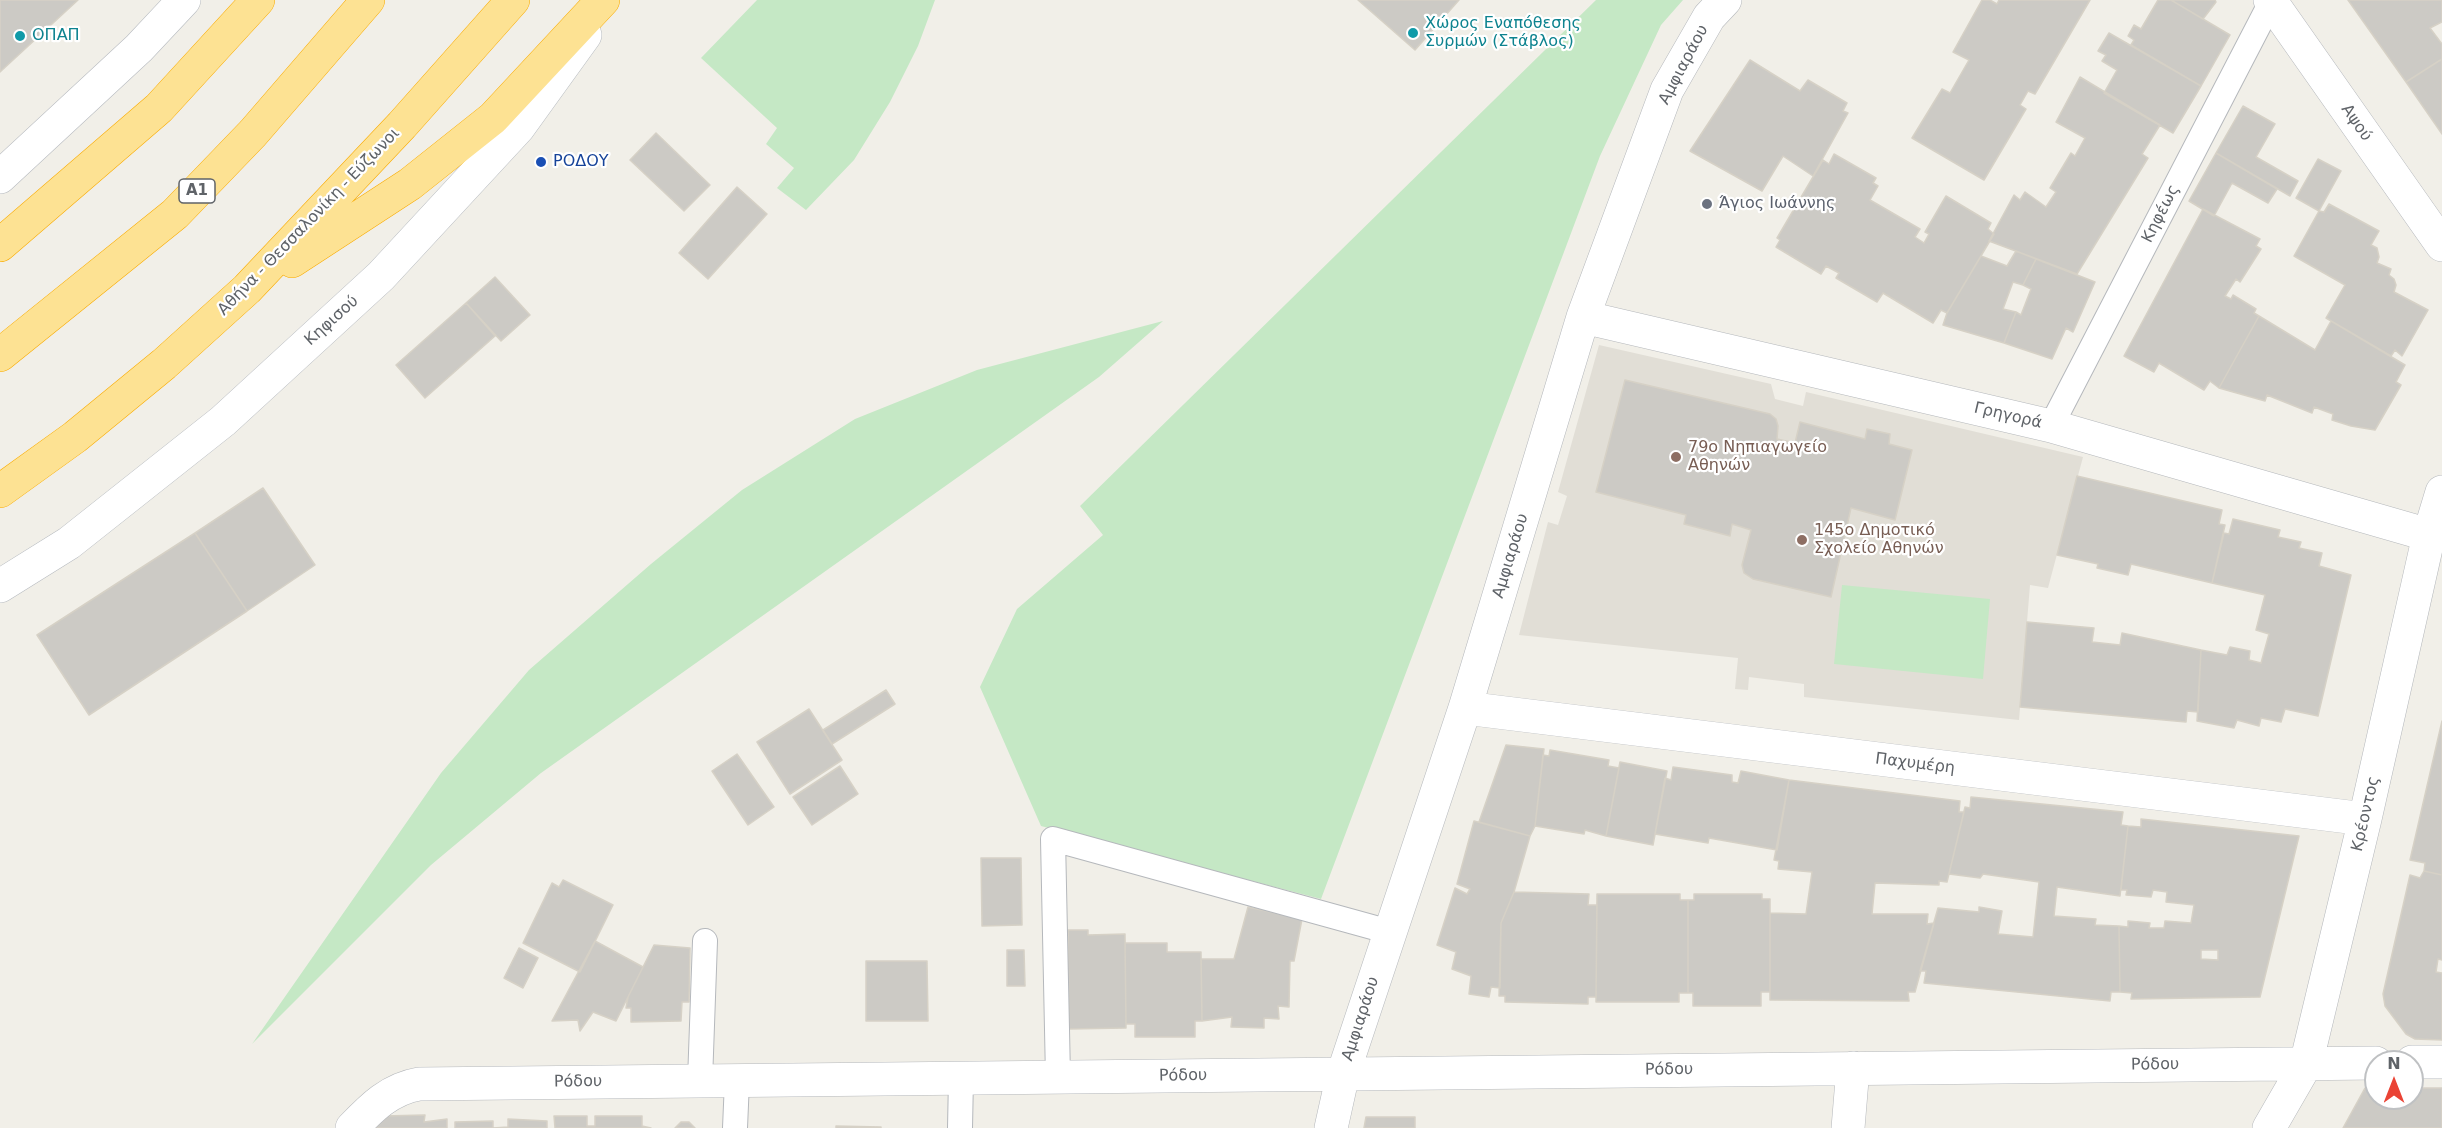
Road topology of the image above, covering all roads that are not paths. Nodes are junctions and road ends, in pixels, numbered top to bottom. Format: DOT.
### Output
graph roads {
  1 [pos="184,0"];
  2 [pos="258,0"];
  3 [pos="368,0"];
  4 [pos="513,0"];
  5 [pos="603,0"];
  6 [pos="611,0"];
  7 [pos="1725,0"];
  8 [pos="2271,1"];
  9 [pos="0,177"];
  10 [pos="0,245"];
  11 [pos="2442,245"];
  12 [pos="247,290"];
  13 [pos="1583,317"];
  14 [pos="0,355"];
  15 [pos="2051,426"];
  16 [pos="0,491"];
  17 [pos="2442,492"];
  18 [pos="2429,535"];
  19 [pos="0,586"];
  20 [pos="1465,708"];
  21 [pos="2365,819"];
  22 [pos="1390,932"];
  23 [pos="705,941"];
  24 [pos="2424,1062"];
  25 [pos="2442,1062"];
  26 [pos="2364,1063"];
  27 [pos="2306,1064"];
  28 [pos="1853,1068"];
  29 [pos="1343,1074"];
  30 [pos="1058,1077"];
  31 [pos="961,1078"];
  32 [pos="700,1081"];
  33 [pos="737,1081"];
  34 [pos="352,1128"];
  35 [pos="735,1128"];
  36 [pos="960,1128"];
  37 [pos="1331,1128"];
  38 [pos="1848,1128"];
  39 [pos="2269,1128"];
  1 -- 9 [label="street"];
  2 -- 10 [label="highway"];
  3 -- 14 [label="highway, Α1"];
  4 -- 12 [label="highway, Αθήνα - Θεσσαλονίκη - Εύζωνοι"];
  5 -- 12 [label="highway"];
  6 -- 19 [label="street, Κηφισού"];
  7 -- 13 [label="street, Αμφιαράου"];
  8 -- 11 [label="street, Αψού"];
  8 -- 15 [label="lane, Κηφέως"];
  12 -- 16 [label="highway, Αθήνα - Θεσσαλονίκη - Εύζωνοι"];
  13 -- 15 [label="street, Γρηγορά"];
  13 -- 20 [label="street, Αμφιαράου"];
  15 -- 18 [label="street, Γρηγορά"];
  17 -- 18 [label="street, Κρέοντος"];
  18 -- 21 [label="street, Κρέοντος"];
  20 -- 21 [label="street, Παχυμέρη"];
  20 -- 22 [label="street, Αμφιαράου"];
  21 -- 27 [label="street, Κρέοντος"];
  22 -- 29 [label="street, Αμφιαράου"];
  22 -- 30 [label="lane"];
  23 -- 32 [label="lane"];
  24 -- 25 [label="street"];
  26 -- 27 [label="street, Ρόδου"];
  27 -- 28 [label="street, Ρόδου"];
  27 -- 39 [label="street, Κρέοντος"];
  28 -- 29 [label="street, Ρόδου"];
  28 -- 38 [label="street"];
  29 -- 30 [label="street, Ρόδου"];
  29 -- 37 [label="street, Αμφιαράου"];
  30 -- 31 [label="street, Ρόδου"];
  31 -- 33 [label="street, Ρόδου"];
  31 -- 36 [label="lane"];
  32 -- 33 [label="street, Ρόδου"];
  32 -- 34 [label="street, Ρόδου"];
  33 -- 35 [label="lane"];
}
